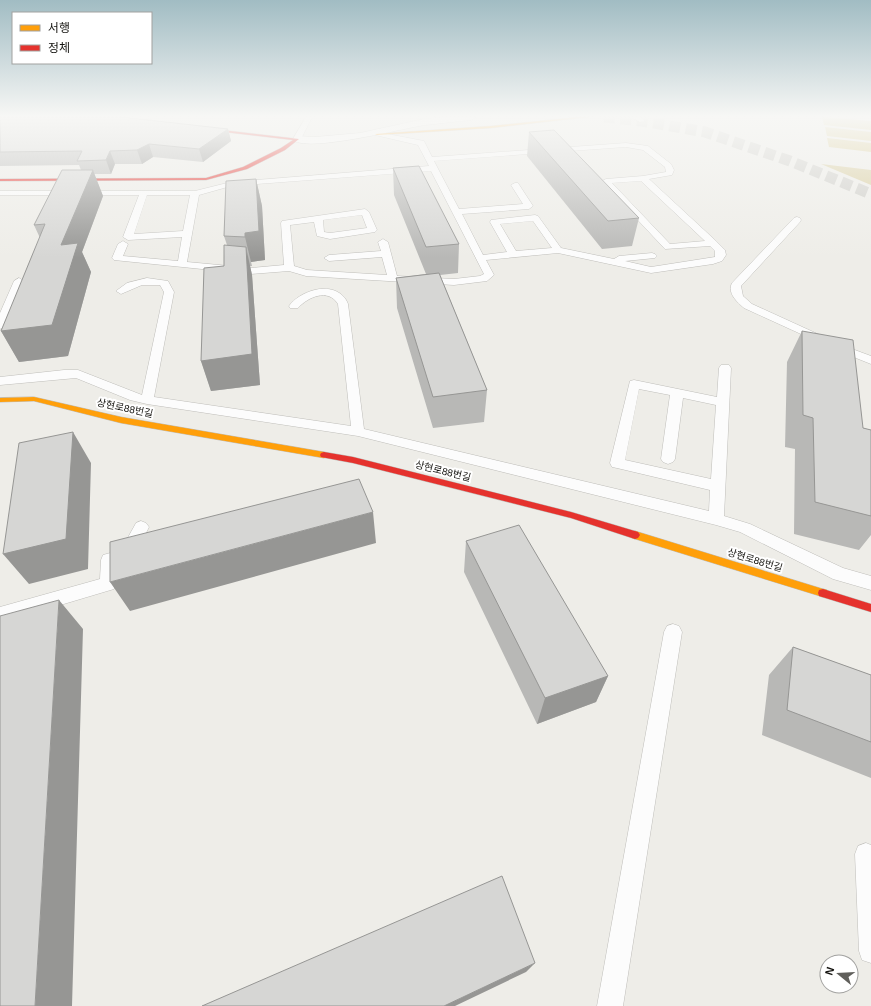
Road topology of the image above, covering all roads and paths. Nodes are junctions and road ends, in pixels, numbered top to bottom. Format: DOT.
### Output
graph roads {
  1 [pos="253,164"];
  2 [pos="433,164"];
  3 [pos="665,164"];
  4 [pos="435,168"];
  5 [pos="643,178"];
  6 [pos="0,180"];
  7 [pos="515,185"];
  8 [pos="144,192"];
  9 [pos="0,193"];
  10 [pos="195,193"];
  11 [pos="457,212"];
  12 [pos="318,218"];
  13 [pos="798,220"];
  14 [pos="187,234"];
  15 [pos="383,242"];
  16 [pos="713,243"];
  17 [pos="123,244"];
  18 [pos="558,250"];
  19 [pos="386,254"];
  20 [pos="512,255"];
  21 [pos="652,256"];
  22 [pos="329,258"];
  23 [pos="481,258"];
  24 [pos="606,260"];
  25 [pos="182,264"];
  26 [pos="288,268"];
  27 [pos="393,279"];
  28 [pos="19,281"];
  29 [pos="121,291"];
  30 [pos="294,306"];
  31 [pos="0,326"];
  32 [pos="871,360"];
  33 [pos="725,368"];
  34 [pos="0,381"];
  35 [pos="677,393"];
  36 [pos="0,400"];
  37 [pos="147,400"];
  38 [pos="723,402"];
  39 [pos="358,432"];
  40 [pos="668,459"];
  41 [pos="718,486"];
  42 [pos="716,519"];
  43 [pos="141,527"];
  44 [pos="150,550"];
  45 [pos="127,556"];
  46 [pos="871,583"];
  47 [pos="871,608"];
  48 [pos="0,615"];
  49 [pos="673,632"];
  50 [pos="866,854"];
  51 [pos="871,951"];
  52 [pos="610,1006"];
  1 -- 6 [label="street"];
  2 -- 4 [label="lane"];
  3 -- 5 [label="lane"];
  4 -- 10 [label="lane"];
  4 -- 11 [label="lane"];
  5 -- 16 [label="lane"];
  5 -- 16 [label="lane"];
  7 -- 11 [label="lane"];
  8 -- 9 [label="lane"];
  8 -- 10 [label="lane"];
  8 -- 14 [label="lane"];
  10 -- 14 [label="lane"];
  11 -- 23 [label="lane"];
  12 -- 12 [label="lane"];
  12 -- 26 [label="lane"];
  13 -- 32 [label="lane"];
  14 -- 25 [label="lane"];
  15 -- 19 [label="lane"];
  16 -- 24 [label="lane"];
  17 -- 25 [label="lane"];
  18 -- 20 [label="lane"];
  18 -- 20 [label="lane"];
  18 -- 24 [label="lane"];
  19 -- 22 [label="lane"];
  19 -- 27 [label="lane"];
  20 -- 23 [label="lane"];
  21 -- 24 [label="lane"];
  23 -- 27 [label="lane"];
  25 -- 26 [label="lane"];
  26 -- 27 [label="lane"];
  28 -- 31 [label="lane"];
  29 -- 37 [label="lane"];
  30 -- 39 [label="lane"];
  33 -- 38 [label="lane"];
  34 -- 37 [label="lane"];
  35 -- 38 [label="lane"];
  35 -- 40 [label="lane"];
  35 -- 41 [label="lane"];
  36 -- 47 [label="street, 상현로88번길"];
  37 -- 39 [label="lane"];
  38 -- 41 [label="lane"];
  39 -- 42 [label="lane"];
  41 -- 42 [label="lane"];
  42 -- 46 [label="lane"];
  43 -- 45 [label="lane"];
  44 -- 45 [label="lane"];
  45 -- 48 [label="lane"];
  49 -- 52 [label="lane"];
  50 -- 51 [label="lane"];
}
